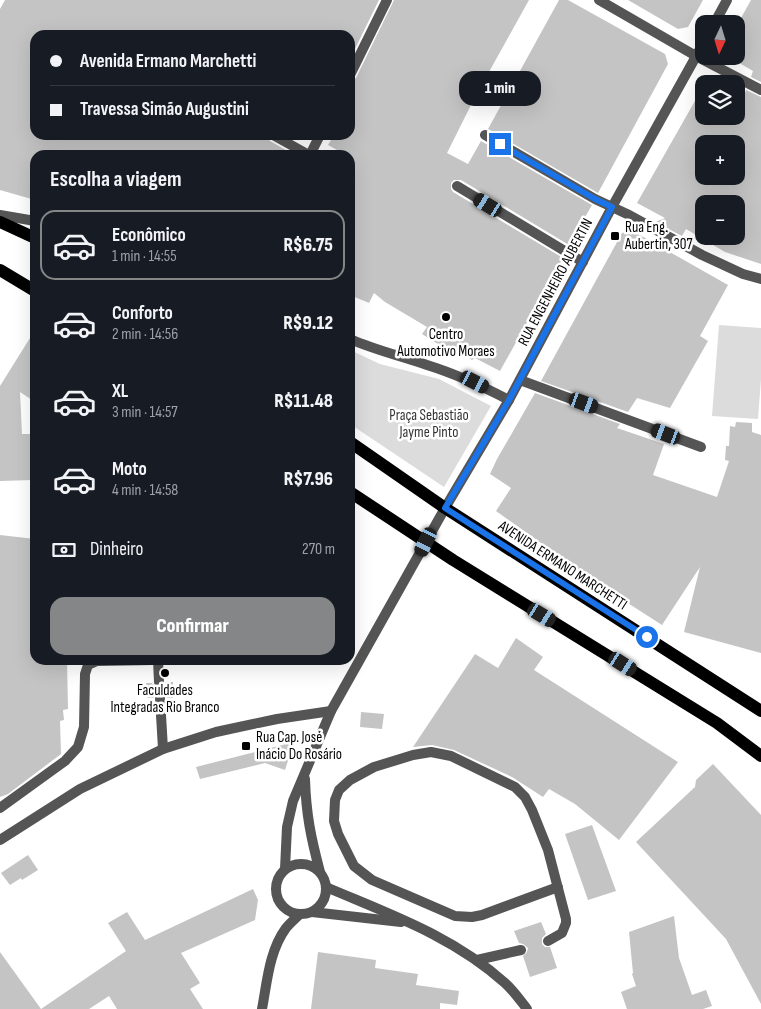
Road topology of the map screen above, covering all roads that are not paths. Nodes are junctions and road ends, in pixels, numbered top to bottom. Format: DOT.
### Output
graph roads {
  1 [pos="387,0"];
  2 [pos="599,0"];
  3 [pos="727,0"];
  4 [pos="719,15"];
  5 [pos="695,55"];
  6 [pos="695,58"];
  7 [pos="355,65"];
  8 [pos="713,65"];
  9 [pos="761,90"];
  10 [pos="485,135"];
  11 [pos="282,140"];
  12 [pos="300,150"];
  13 [pos="457,186"];
  14 [pos="612,207"];
  15 [pos="0,215"];
  16 [pos="30,220"];
  17 [pos="0,222"];
  18 [pos="30,236"];
  19 [pos="584,262"];
  20 [pos="0,270"];
  21 [pos="761,279"];
  22 [pos="30,288"];
  23 [pos="355,341"];
  24 [pos="520,380"];
  25 [pos="509,400"];
  26 [pos="355,445"];
  27 [pos="701,447"];
  28 [pos="355,495"];
  29 [pos="445,508"];
  30 [pos="426,542"];
  31 [pos="88,665"];
  32 [pos="158,665"];
  33 [pos="159,682"];
  34 [pos="160,698"];
  35 [pos="331,711"];
  36 [pos="761,711"];
  37 [pos="163,748"];
  38 [pos="761,756"];
  39 [pos="305,773"];
  40 [pos="0,808"];
  41 [pos="0,840"];
  42 [pos="285,869"];
  43 [pos="320,873"];
  44 [pos="326,887"];
  45 [pos="558,887"];
  46 [pos="312,912"];
  47 [pos="300,914"];
  48 [pos="415,924"];
  49 [pos="548,941"];
  50 [pos="521,950"];
  51 [pos="477,960"];
  52 [pos="262,1009"];
  53 [pos="527,1009"];
  1 -- 7 [label="street"];
  2 -- 5 [label="street"];
  3 -- 4 [label="street"];
  6 -- 14 [label="street, RUA ENGENHEIRO AUBERTIN"];
  8 -- 9 [label="street"];
  10 -- 14 [label="street"];
  11 -- 12 [label="street"];
  13 -- 19 [label="street"];
  14 -- 19 [label="street, RUA ENGENHEIRO AUBERTIN"];
  14 -- 21 [label="street"];
  15 -- 16 [label="street"];
  17 -- 18 [label="main road"];
  19 -- 24 [label="street, RUA ENGENHEIRO AUBERTIN"];
  20 -- 22 [label="main road"];
  23 -- 25 [label="street"];
  24 -- 25 [label="street, RUA ENGENHEIRO AUBERTIN"];
  24 -- 27 [label="street"];
  25 -- 29 [label="street, RUA ENGENHEIRO AUBERTIN"];
  26 -- 29 [label="main road, AVENIDA ERMANO MARCHETTI"];
  28 -- 30 [label="main road"];
  29 -- 30 [label="street, RUA ENGENHEIRO AUBERTIN"];
  29 -- 36 [label="main road, AVENIDA ERMANO MARCHETTI"];
  30 -- 35 [label="street, RUA ENGENHEIRO AUBERTIN"];
  30 -- 38 [label="main road"];
  31 -- 40 [label="street"];
  32 -- 33 [label="street"];
  34 -- 37 [label="street"];
  35 -- 37 [label="street"];
  35 -- 39 [label="street, RUA ENGENHEIRO AUBERTIN"];
  37 -- 41 [label="street"];
  39 -- 42 [label="street, RUA ENGENHEIRO AUBERTIN"];
  39 -- 43 [label="street"];
  42 -- 43 [label="street"];
  42 -- 47 [label="street"];
  43 -- 44 [label="street"];
  44 -- 46 [label="street"];
  44 -- 48 [label="street"];
  45 -- 45 [label="street"];
  45 -- 49 [label="street"];
  46 -- 47 [label="street"];
  46 -- 48 [label="street"];
  47 -- 52 [label="street"];
  48 -- 51 [label="street"];
  50 -- 51 [label="street"];
  51 -- 53 [label="street"];
}
